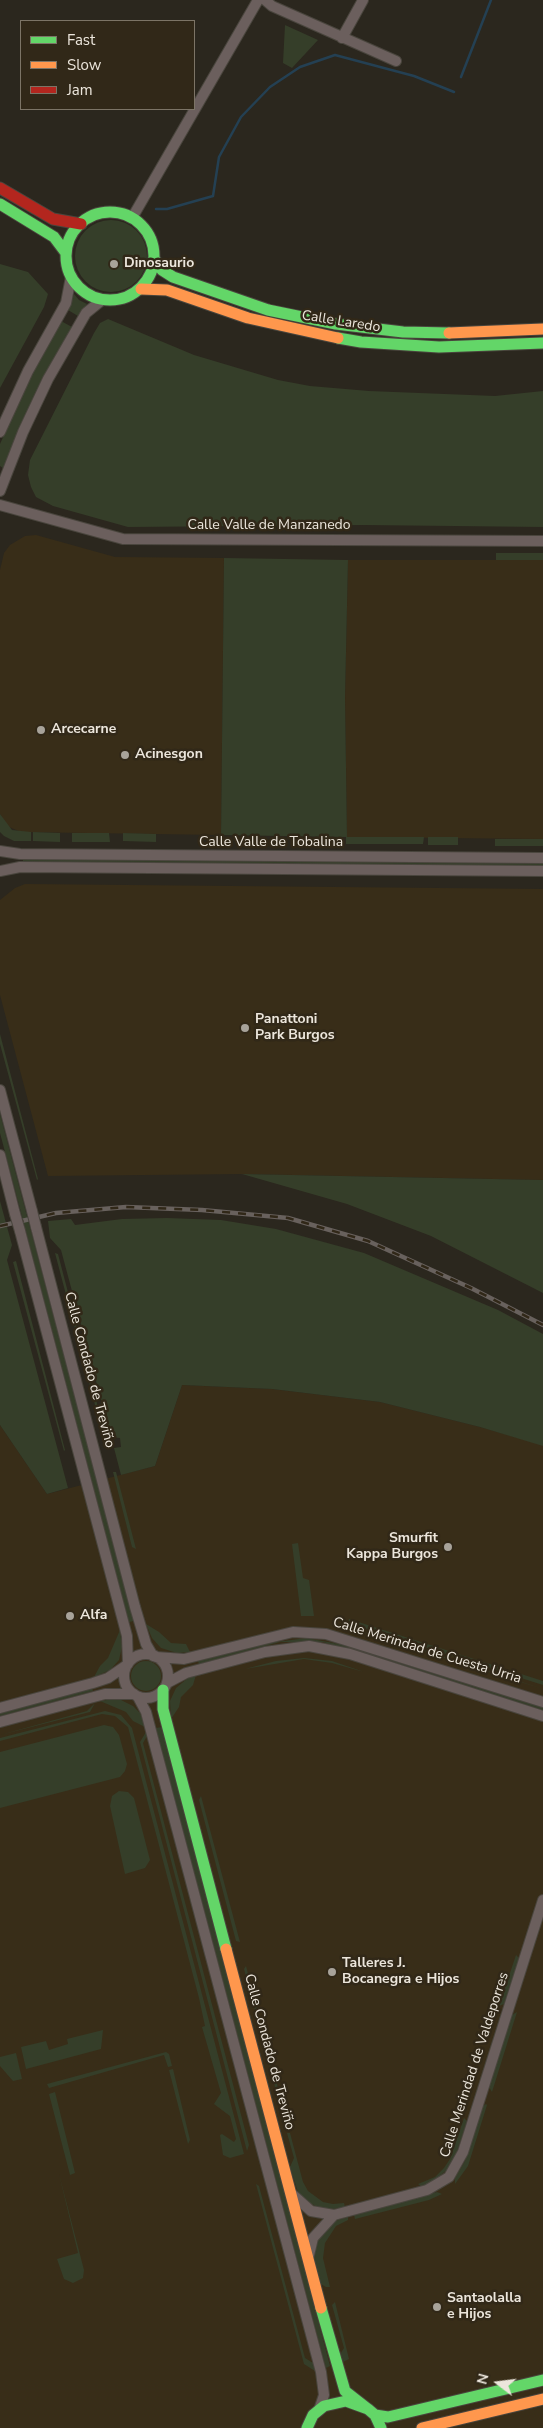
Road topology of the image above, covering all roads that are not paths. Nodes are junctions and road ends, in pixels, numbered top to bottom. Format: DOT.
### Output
graph roads {
  1 [pos="258,0"];
  2 [pos="265,0"];
  3 [pos="363,0"];
  4 [pos="342,38"];
  5 [pos="396,61"];
  6 [pos="195,108"];
  7 [pos="194,110"];
  8 [pos="0,188"];
  9 [pos="0,204"];
  10 [pos="132,218"];
  11 [pos="81,224"];
  12 [pos="66,253"];
  13 [pos="155,260"];
  14 [pos="71,277"];
  15 [pos="141,289"];
  16 [pos="102,300"];
  17 [pos="543,329"];
  18 [pos="543,343"];
  19 [pos="0,432"];
  20 [pos="0,491"];
  21 [pos="0,505"];
  22 [pos="543,541"];
  23 [pos="0,851"];
  24 [pos="543,858"];
  25 [pos="0,871"];
  26 [pos="543,871"];
  27 [pos="0,1090"];
  28 [pos="0,1155"];
  29 [pos="155,1656"];
  30 [pos="128,1664"];
  31 [pos="165,1687"];
  32 [pos="136,1695"];
  33 [pos="543,1702"];
  34 [pos="0,1708"];
  35 [pos="543,1716"];
  36 [pos="0,1722"];
  37 [pos="543,1900"];
  38 [pos="290,2192"];
  39 [pos="334,2215"];
  40 [pos="309,2264"];
  41 [pos="543,2380"];
  42 [pos="543,2399"];
  43 [pos="319,2410"];
  44 [pos="372,2412"];
  45 [pos="306,2428"];
  46 [pos="381,2428"];
  47 [pos="422,2428"];
  1 -- 6 [label="street"];
  2 -- 4 [label="street"];
  3 -- 4 [label="street"];
  4 -- 5 [label="street"];
  7 -- 10 [label="street"];
  8 -- 11 [label="main road"];
  9 -- 12 [label="main road"];
  10 -- 11 [label="main road"];
  10 -- 13 [label="main road"];
  11 -- 12 [label="main road"];
  12 -- 14 [label="main road"];
  13 -- 15 [label="main road"];
  13 -- 17 [label="main road, Calle Laredo"];
  14 -- 16 [label="main road"];
  14 -- 19 [label="street"];
  15 -- 16 [label="main road"];
  15 -- 18 [label="main road, Calle Laredo"];
  16 -- 20 [label="street"];
  21 -- 22 [label="street, Calle Valle de Manzanedo"];
  23 -- 24 [label="street, Calle Valle de Tobalina"];
  25 -- 26 [label="street, Calle Valle de Tobalina"];
  27 -- 29 [label="street, Calle Condado de Treviño, bridge"];
  28 -- 30 [label="street, bridge"];
  29 -- 30 [label="street"];
  29 -- 31 [label="street"];
  29 -- 33 [label="street, Calle Merindad de Cuesta Urria"];
  30 -- 32 [label="street"];
  30 -- 34 [label="street"];
  31 -- 32 [label="street"];
  31 -- 35 [label="street, Calle Merindad de Cuesta Urria"];
  31 -- 38 [label="main road, Calle Condado de Treviño"];
  32 -- 36 [label="street"];
  32 -- 43 [label="street"];
  37 -- 39 [label="street, Calle Merindad de Valdeporres"];
  38 -- 39 [label="street, Calle Merindad de Valdeporres"];
  38 -- 40 [label="main road, Calle Condado de Treviño"];
  39 -- 40 [label="street"];
  40 -- 44 [label="main road, Calle Condado de Treviño"];
  41 -- 44 [label="main road"];
  42 -- 47 [label="main road"];
  43 -- 44 [label="main road"];
  43 -- 45 [label="main road"];
  44 -- 46 [label="main road"];
}
